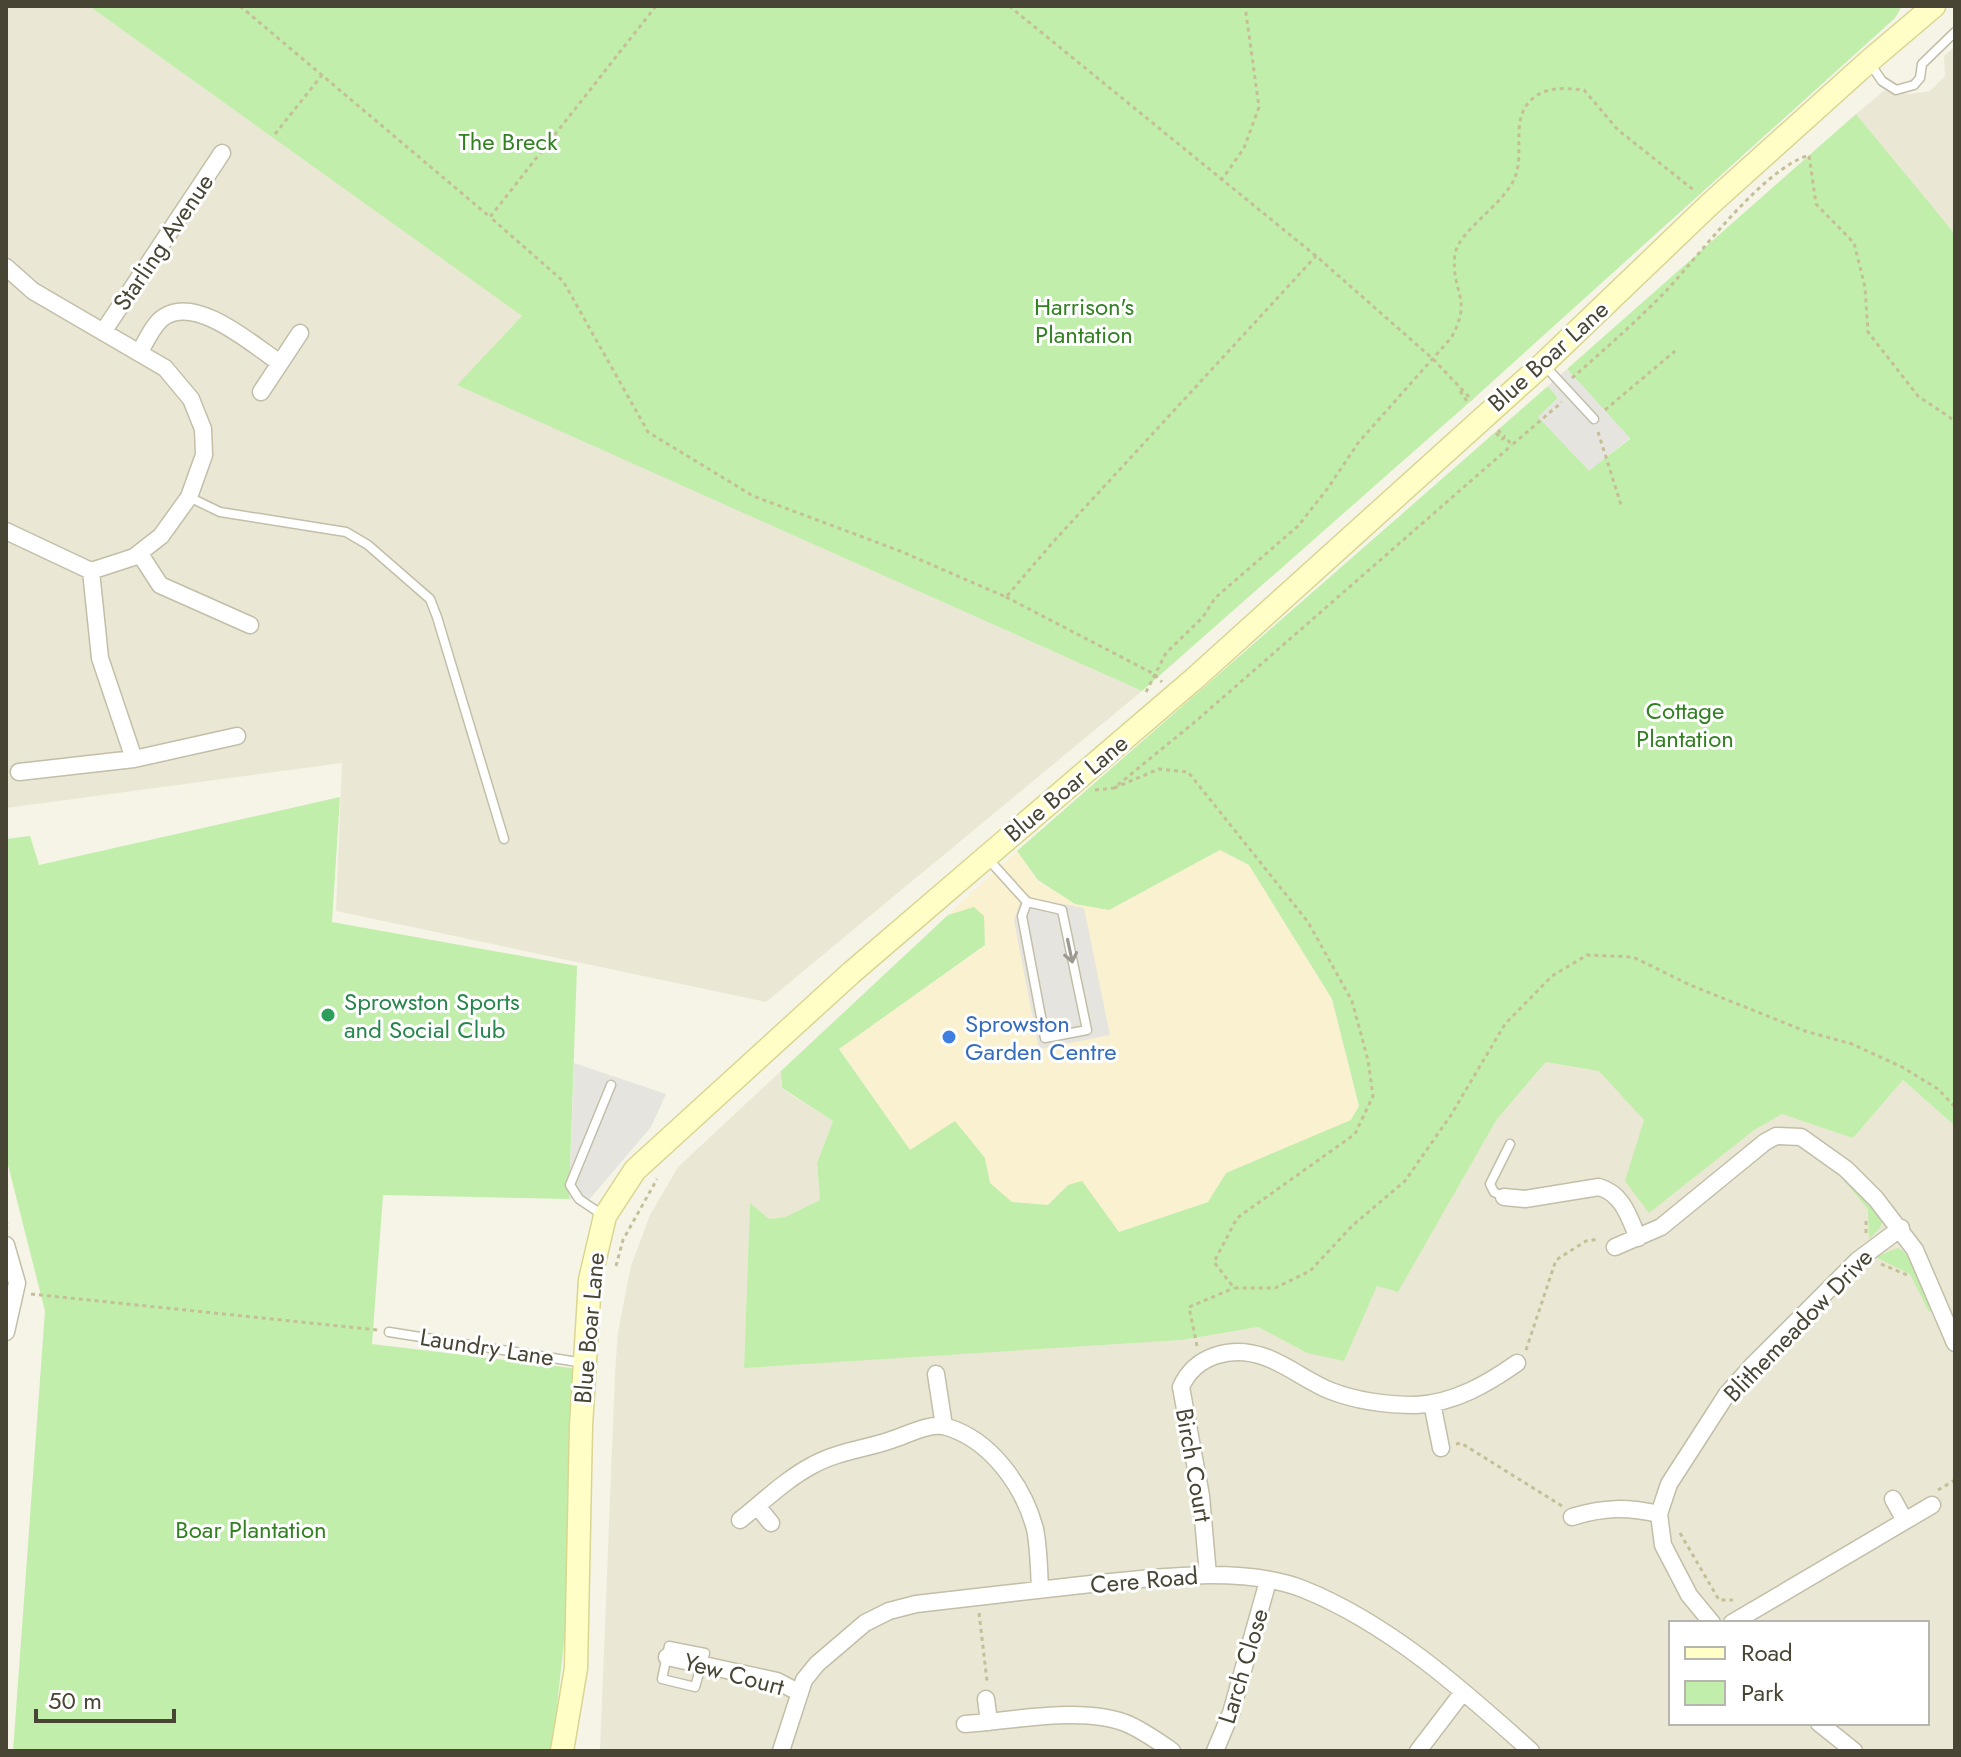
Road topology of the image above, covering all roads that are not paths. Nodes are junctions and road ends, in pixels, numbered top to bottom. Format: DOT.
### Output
graph roads {
  1 [pos="1934,6"];
  2 [pos="1955,32"];
  3 [pos="1868,62"];
  4 [pos="222,153"];
  5 [pos="6,267"];
  6 [pos="103,332"];
  7 [pos="300,333"];
  8 [pos="139,353"];
  9 [pos="280,363"];
  10 [pos="1543,364"];
  11 [pos="261,392"];
  12 [pos="1594,419"];
  13 [pos="189,497"];
  14 [pos="6,531"];
  15 [pos="140,554"];
  16 [pos="91,571"];
  17 [pos="250,625"];
  18 [pos="237,736"];
  19 [pos="134,759"];
  20 [pos="19,772"];
  21 [pos="504,839"];
  22 [pos="986,856"];
  23 [pos="1027,902"];
  24 [pos="611,1085"];
  25 [pos="1510,1144"];
  26 [pos="1504,1197"];
  27 [pos="605,1216"];
  28 [pos="1901,1228"];
  29 [pos="1638,1238"];
  30 [pos="6,1245"];
  31 [pos="1615,1247"];
  32 [pos="1948,1307"];
  33 [pos="6,1332"];
  34 [pos="389,1332"];
  35 [pos="1955,1343"];
  36 [pos="585,1363"];
  37 [pos="1517,1363"];
  38 [pos="936,1374"];
  39 [pos="1432,1403"];
  40 [pos="944,1426"];
  41 [pos="1441,1448"];
  42 [pos="1893,1499"];
  43 [pos="1932,1505"];
  44 [pos="757,1506"];
  45 [pos="1572,1517"];
  46 [pos="1660,1519"];
  47 [pos="740,1520"];
  48 [pos="1905,1521"];
  49 [pos="771,1523"];
  50 [pos="1208,1575"];
  51 [pos="1268,1581"];
  52 [pos="1040,1590"];
  53 [pos="1710,1621"];
  54 [pos="1735,1621"];
  55 [pos="667,1657"];
  56 [pos="703,1663"];
  57 [pos="1463,1692"];
  58 [pos="800,1693"];
  59 [pos="986,1699"];
  60 [pos="989,1722"];
  61 [pos="965,1724"];
  62 [pos="1822,1725"];
  63 [pos="562,1751"];
  64 [pos="781,1751"];
  65 [pos="1172,1751"];
  66 [pos="1215,1751"];
  67 [pos="1418,1751"];
  68 [pos="1531,1751"];
  69 [pos="1854,1751"];
  1 -- 3 [label="street, Blue Boar Lane"];
  2 -- 3 [label="lane"];
  3 -- 10 [label="street, Blue Boar Lane"];
  4 -- 6 [label="street, Starling Avenue"];
  5 -- 6 [label="street"];
  6 -- 8 [label="street"];
  7 -- 9 [label="street"];
  8 -- 9 [label="street"];
  8 -- 13 [label="street"];
  9 -- 11 [label="street"];
  10 -- 12 [label="lane"];
  10 -- 22 [label="street, Blue Boar Lane"];
  13 -- 15 [label="street"];
  13 -- 21 [label="lane"];
  14 -- 16 [label="street"];
  15 -- 16 [label="street"];
  15 -- 17 [label="street"];
  16 -- 19 [label="street"];
  18 -- 19 [label="street"];
  19 -- 20 [label="street"];
  22 -- 23 [label="lane"];
  22 -- 27 [label="street, Blue Boar Lane"];
  23 -- 23 [label="lane, one-way"];
  24 -- 27 [label="lane"];
  25 -- 26 [label="lane"];
  26 -- 29 [label="street"];
  27 -- 36 [label="street, Blue Boar Lane"];
  28 -- 29 [label="street"];
  28 -- 32 [label="street"];
  28 -- 46 [label="street, Blithemeadow Drive"];
  29 -- 31 [label="street"];
  30 -- 33 [label="street"];
  32 -- 35 [label="street"];
  34 -- 36 [label="lane, Laundry Lane"];
  36 -- 63 [label="street, Blue Boar Lane"];
  37 -- 39 [label="street"];
  38 -- 40 [label="street"];
  39 -- 41 [label="street"];
  39 -- 50 [label="street, Birch Court"];
  40 -- 44 [label="street"];
  40 -- 52 [label="street"];
  42 -- 48 [label="street"];
  43 -- 48 [label="street"];
  44 -- 47 [label="street"];
  44 -- 49 [label="street"];
  45 -- 46 [label="street"];
  46 -- 53 [label="street"];
  48 -- 54 [label="street"];
  50 -- 51 [label="street, Cere Road"];
  50 -- 52 [label="street, Cere Road"];
  51 -- 57 [label="street, Cere Road"];
  51 -- 66 [label="street, Larch Close"];
  52 -- 58 [label="street, Cere Road"];
  55 -- 56 [label="street, Yew Court"];
  55 -- 56 [label="lane"];
  56 -- 58 [label="street, Yew Court"];
  57 -- 67 [label="street"];
  57 -- 68 [label="street, Cere Road"];
  58 -- 64 [label="street, Cere Road"];
  59 -- 60 [label="street"];
  60 -- 61 [label="street"];
  60 -- 65 [label="street"];
  62 -- 69 [label="street"];
}
